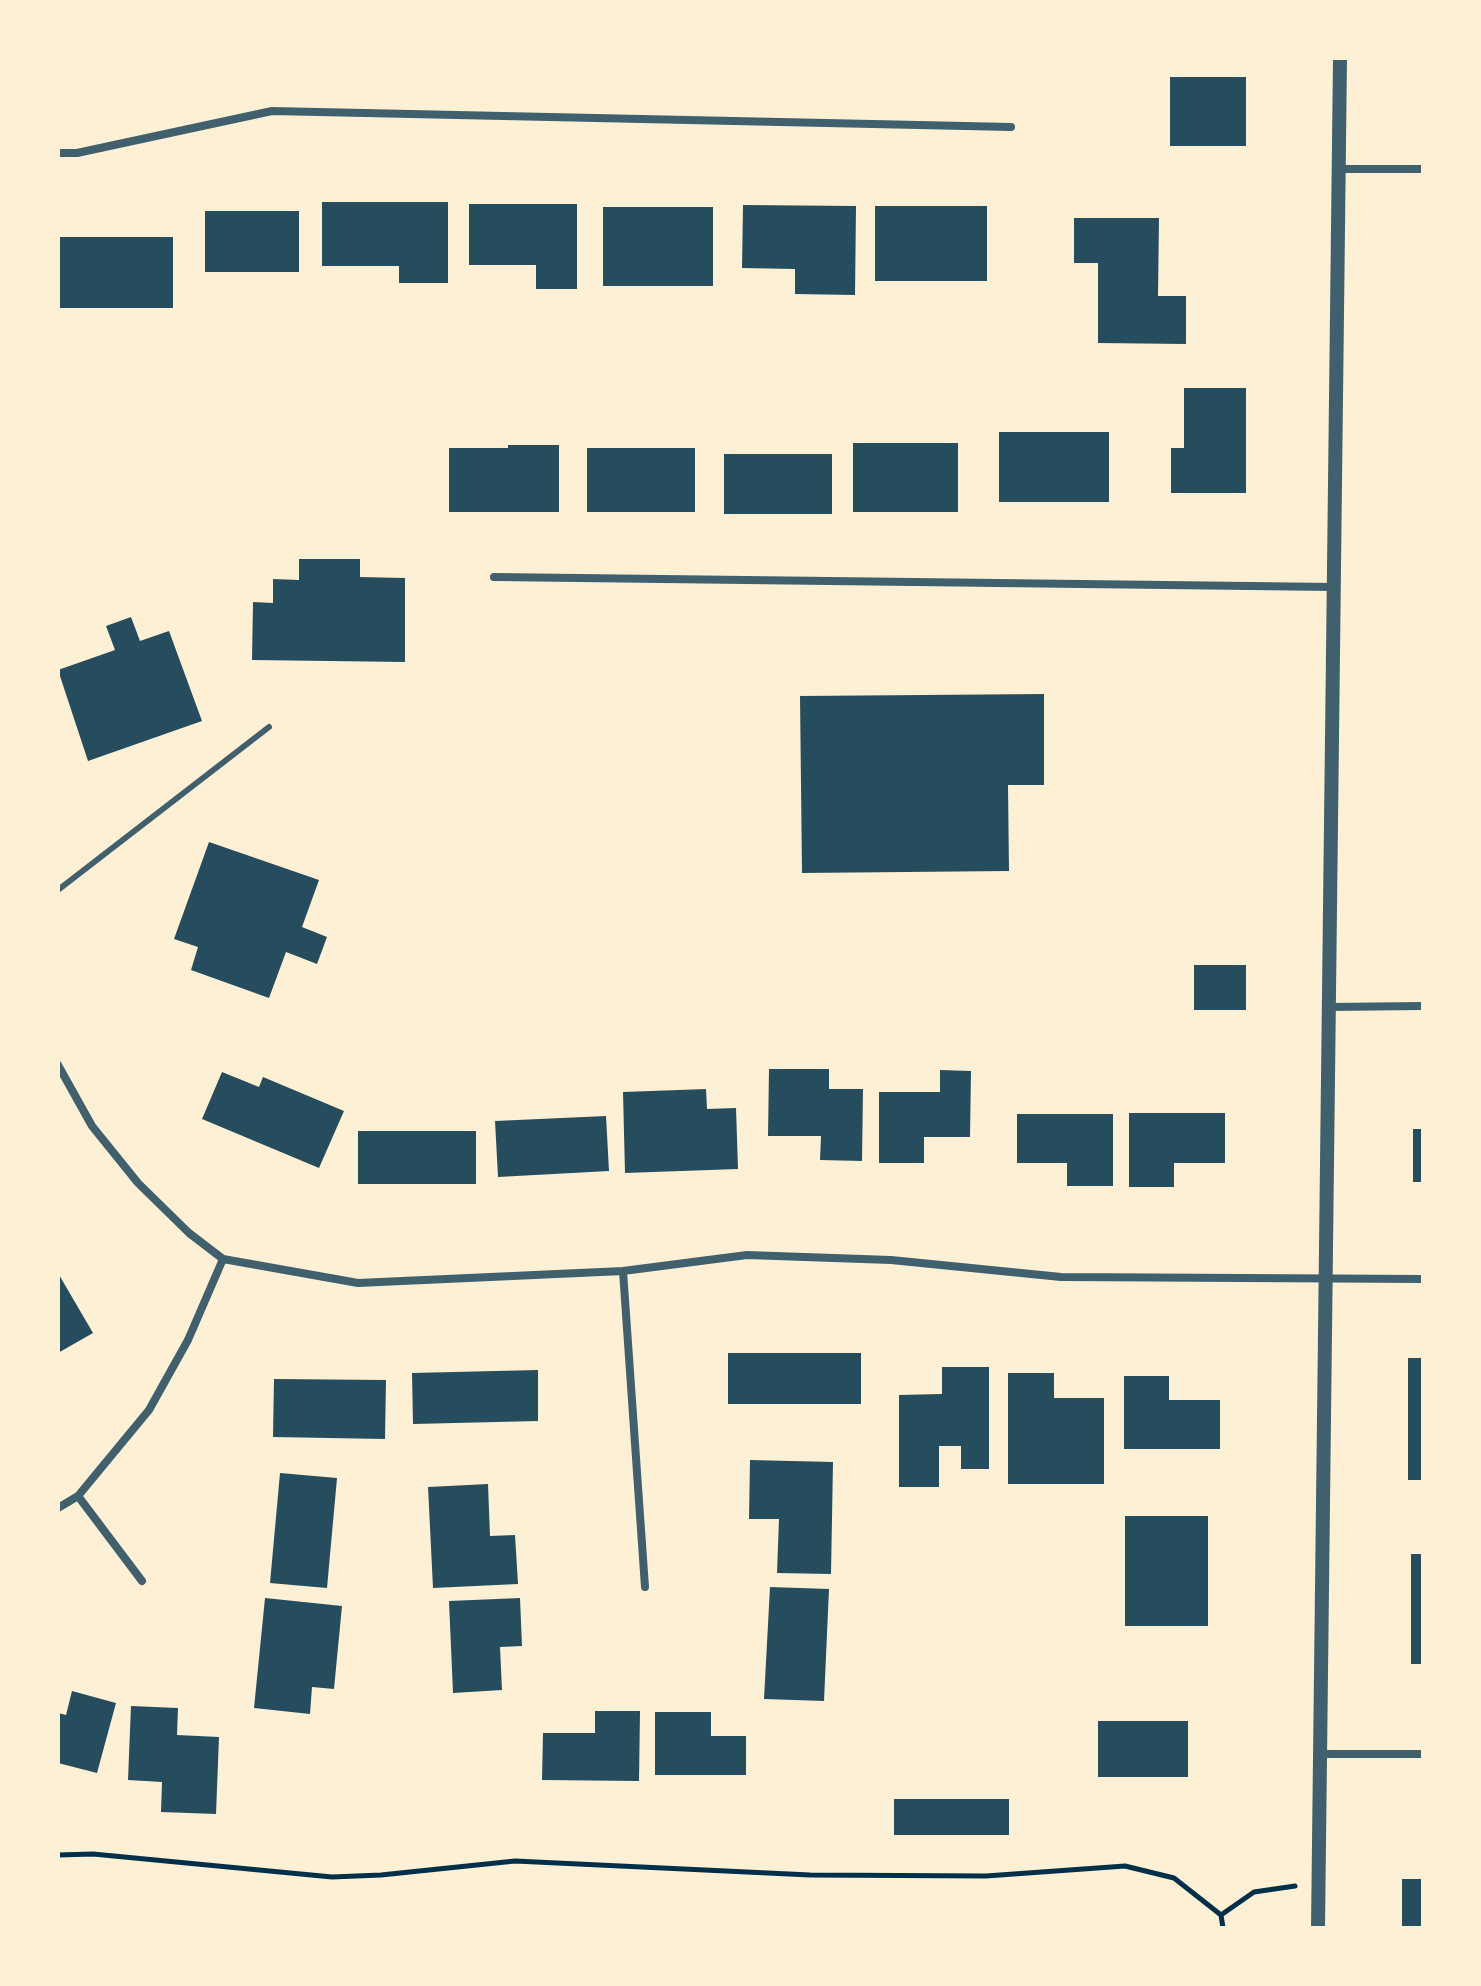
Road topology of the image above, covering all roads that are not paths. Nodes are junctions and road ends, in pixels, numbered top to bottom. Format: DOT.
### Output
graph roads {
  1 [pos="1340,58"];
  2 [pos="1011,127"];
  3 [pos="58,153"];
  4 [pos="1338,169"];
  5 [pos="1423,169"];
  6 [pos="494,577"];
  7 [pos="1333,587"];
  8 [pos="269,727"];
  9 [pos="58,890"];
  10 [pos="1423,1006"];
  11 [pos="1328,1007"];
  12 [pos="58,1065"];
  13 [pos="223,1259"];
  14 [pos="623,1271"];
  15 [pos="1423,1279"];
  16 [pos="1324,1280"];
  17 [pos="78,1496"];
  18 [pos="58,1508"];
  19 [pos="142,1581"];
  20 [pos="645,1587"];
  21 [pos="1320,1754"];
  22 [pos="1423,1754"];
  23 [pos="1318,1928"];
  1 -- 4 [label="street"];
  2 -- 3 [label="street"];
  4 -- 5 [label="street"];
  4 -- 7 [label="street"];
  6 -- 7 [label="street"];
  7 -- 11 [label="street"];
  8 -- 9 [label="lane"];
  10 -- 11 [label="street"];
  11 -- 16 [label="street"];
  12 -- 13 [label="street"];
  13 -- 14 [label="street"];
  13 -- 17 [label="street"];
  14 -- 16 [label="street"];
  14 -- 20 [label="street"];
  15 -- 16 [label="street"];
  16 -- 21 [label="street"];
  17 -- 18 [label="street"];
  17 -- 19 [label="street"];
  21 -- 22 [label="street"];
  21 -- 23 [label="street"];
}
